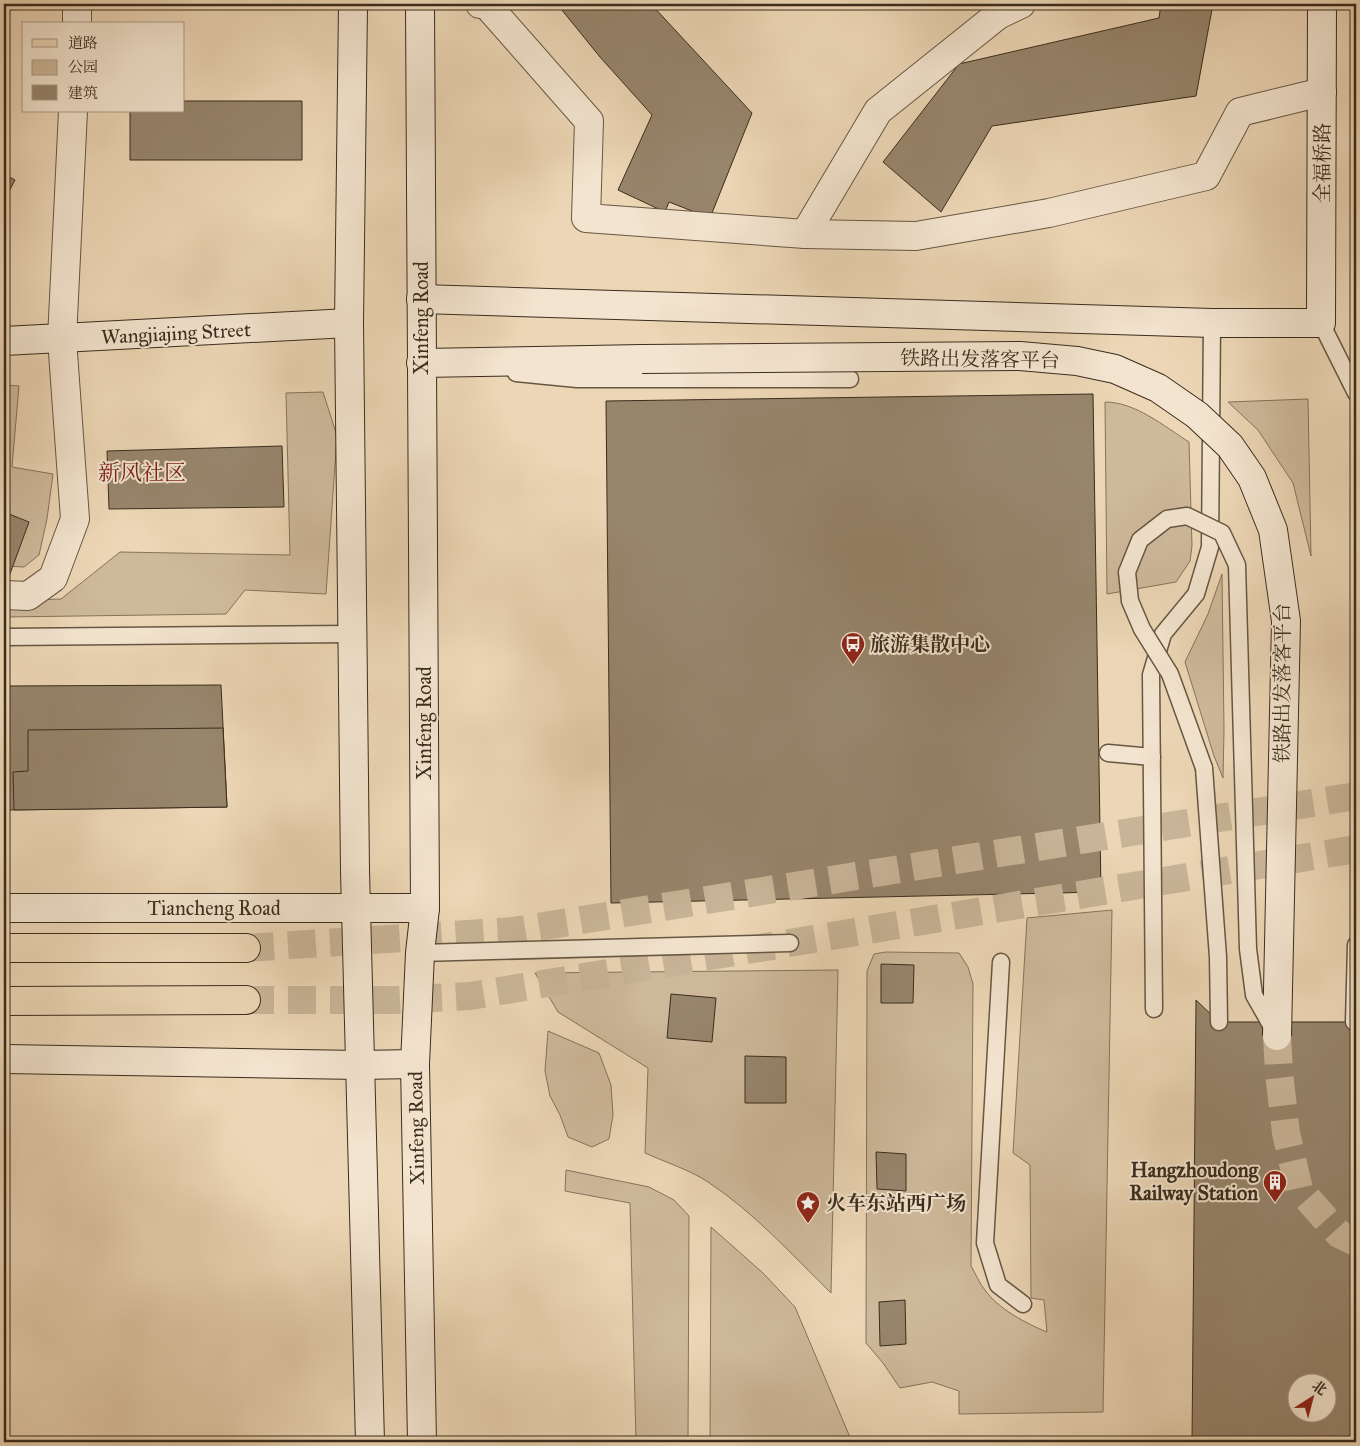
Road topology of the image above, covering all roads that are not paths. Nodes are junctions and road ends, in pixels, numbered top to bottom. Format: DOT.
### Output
graph roads {
  1 [pos="78,4"];
  2 [pos="353,4"];
  3 [pos="420,4"];
  4 [pos="480,4"];
  5 [pos="1021,4"];
  6 [pos="1322,4"];
  7 [pos="76,22"];
  8 [pos="1322,92"];
  9 [pos="72,112"];
  10 [pos="805,234"];
  11 [pos="421,299"];
  12 [pos="1212,322"];
  13 [pos="349,323"];
  14 [pos="1321,323"];
  15 [pos="62,339"];
  16 [pos="4,341"];
  17 [pos="421,363"];
  18 [pos="850,379"];
  19 [pos="1356,393"];
  20 [pos="4,595"];
  21 [pos="353,634"];
  22 [pos="4,636"];
  23 [pos="1108,753"];
  24 [pos="1152,757"];
  25 [pos="4,908"];
  26 [pos="356,908"];
  27 [pos="425,908"];
  28 [pos="790,943"];
  29 [pos="1356,946"];
  30 [pos="4,948"];
  31 [pos="246,948"];
  32 [pos="420,954"];
  33 [pos="1001,962"];
  34 [pos="246,1000"];
  35 [pos="4,1001"];
  36 [pos="1154,1010"];
  37 [pos="1218,1022"];
  38 [pos="1354,1022"];
  39 [pos="1278,1036"];
  40 [pos="4,1059"];
  41 [pos="415,1064"];
  42 [pos="359,1065"];
  43 [pos="1022,1304"];
  44 [pos="370,1442"];
  45 [pos="422,1442"];
  1 -- 7 [label="main road"];
  2 -- 13 [label="main road"];
  3 -- 11 [label="main road, Xinfeng Road"];
  4 -- 10 [label="main road"];
  5 -- 10 [label="main road"];
  6 -- 8 [label="main road, 全福桥路"];
  8 -- 10 [label="main road"];
  8 -- 14 [label="main road, 全福桥路"];
  9 -- 15 [label="main road"];
  11 -- 12 [label="main road"];
  11 -- 17 [label="main road, Xinfeng Road"];
  12 -- 14 [label="main road"];
  12 -- 24 [label="lane"];
  13 -- 15 [label="main road, Wangjiajing Street"];
  13 -- 21 [label="main road"];
  14 -- 19 [label="lane"];
  15 -- 16 [label="main road, Wangjiajing Street"];
  15 -- 20 [label="main road"];
  17 -- 18 [label="lane"];
  17 -- 27 [label="main road, Xinfeng Road"];
  17 -- 39 [label="main road, 铁路出发落客平台, bridge"];
  21 -- 22 [label="lane"];
  21 -- 26 [label="main road"];
  23 -- 24 [label="lane"];
  24 -- 36 [label="lane"];
  25 -- 26 [label="main road, Tiancheng Road"];
  26 -- 27 [label="main road, Tiancheng Road"];
  26 -- 42 [label="main road"];
  27 -- 32 [label="main road, Xinfeng Road"];
  28 -- 32 [label="lane"];
  29 -- 38 [label="lane"];
  30 -- 31 [label="main road, Tiancheng Road"];
  32 -- 41 [label="main road, Xinfeng Road"];
  33 -- 43 [label="lane"];
  34 -- 35 [label="main road"];
  37 -- 39 [label="lane, bridge"];
  40 -- 42 [label="main road"];
  41 -- 42 [label="main road"];
  41 -- 45 [label="main road, Xinfeng Road"];
  42 -- 44 [label="main road"];
}
